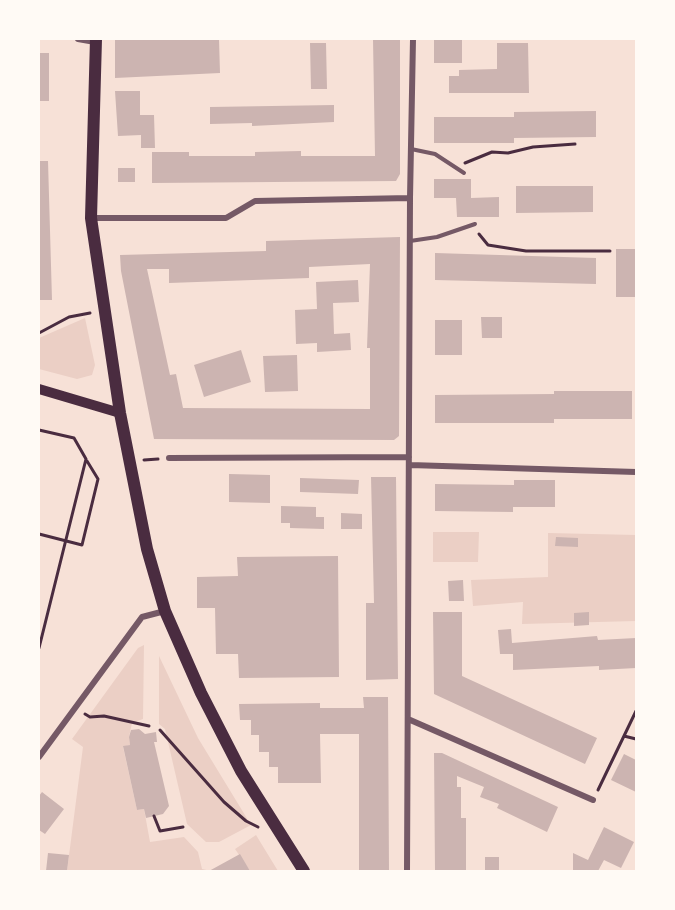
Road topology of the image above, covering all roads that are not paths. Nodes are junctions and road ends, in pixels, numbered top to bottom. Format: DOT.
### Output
graph roads {
  1 [pos="78,39"];
  2 [pos="413,39"];
  3 [pos="96,40"];
  4 [pos="411,149"];
  5 [pos="464,173"];
  6 [pos="410,198"];
  7 [pos="91,218"];
  8 [pos="474,225"];
  9 [pos="410,241"];
  10 [pos="39,389"];
  11 [pos="120,413"];
  12 [pos="409,457"];
  13 [pos="169,458"];
  14 [pos="410,465"];
  15 [pos="636,472"];
  16 [pos="165,612"];
  17 [pos="408,719"];
  18 [pos="39,757"];
  19 [pos="594,800"];
  20 [pos="304,871"];
  21 [pos="407,871"];
  1 -- 3 [label="street"];
  2 -- 4 [label="street"];
  3 -- 7 [label="main road"];
  4 -- 5 [label="lane"];
  4 -- 6 [label="street"];
  6 -- 7 [label="street"];
  6 -- 9 [label="street"];
  7 -- 11 [label="main road"];
  8 -- 9 [label="lane"];
  9 -- 12 [label="street"];
  10 -- 11 [label="main road"];
  11 -- 16 [label="main road"];
  12 -- 13 [label="street"];
  12 -- 14 [label="street"];
  14 -- 15 [label="street"];
  14 -- 17 [label="street"];
  16 -- 18 [label="street"];
  16 -- 20 [label="main road"];
  17 -- 19 [label="street"];
  17 -- 21 [label="street"];
}
